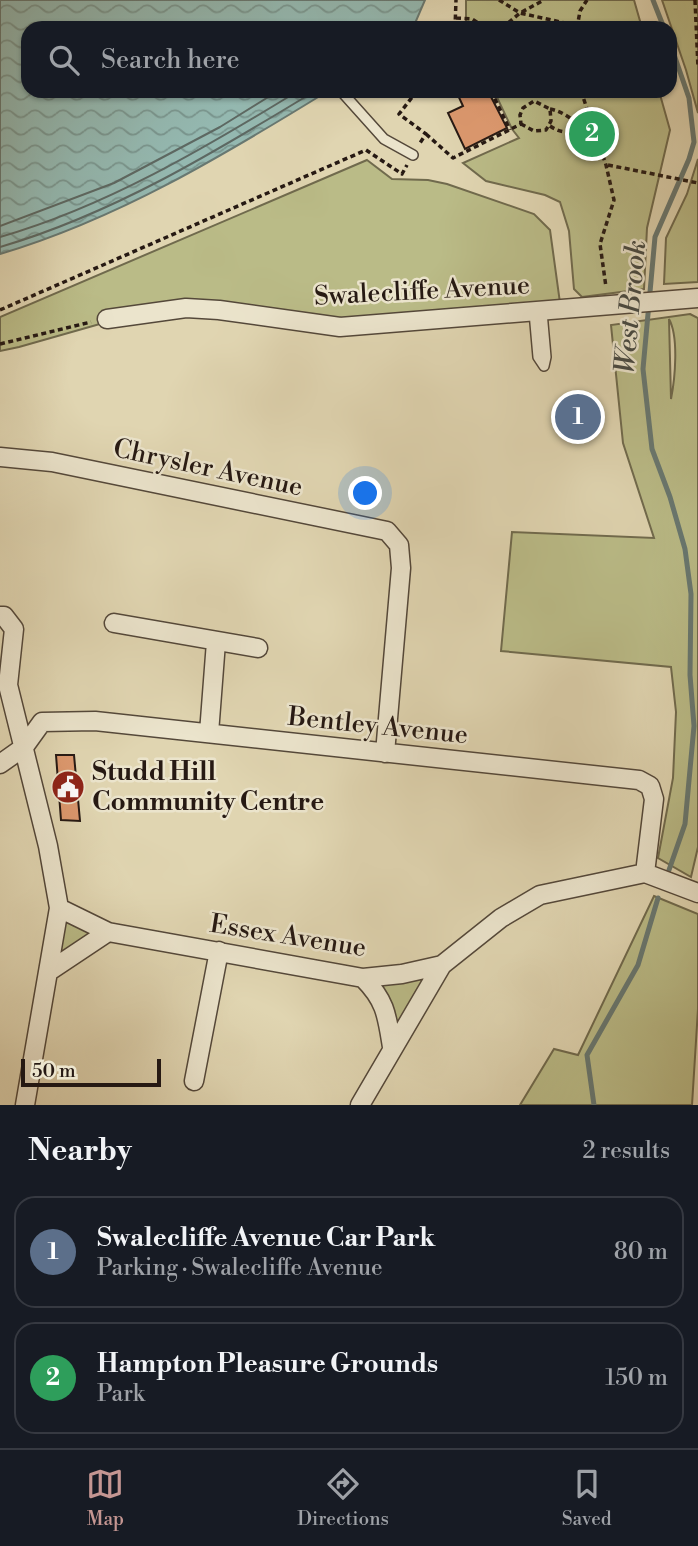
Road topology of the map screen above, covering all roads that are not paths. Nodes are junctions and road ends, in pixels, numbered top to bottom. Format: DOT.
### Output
graph roads {
  1 [pos="347,98"];
  2 [pos="413,155"];
  3 [pos="698,298"];
  4 [pos="538,312"];
  5 [pos="107,318"];
  6 [pos="0,457"];
  7 [pos="0,616"];
  8 [pos="114,623"];
  9 [pos="216,642"];
  10 [pos="258,648"];
  11 [pos="208,733"];
  12 [pos="24,747"];
  13 [pos="385,753"];
  14 [pos="0,764"];
  15 [pos="645,873"];
  16 [pos="698,893"];
  17 [pos="59,908"];
  18 [pos="108,932"];
  19 [pos="219,951"];
  20 [pos="442,965"];
  21 [pos="48,972"];
  22 [pos="363,978"];
  23 [pos="392,1047"];
  24 [pos="194,1081"];
  25 [pos="25,1105"];
  26 [pos="360,1105"];
  1 -- 2 [label="lane"];
  3 -- 4 [label="street, Swalecliffe Avenue"];
  4 -- 4 [label="lane"];
  4 -- 5 [label="street, Swalecliffe Avenue"];
  6 -- 13 [label="street, Chrysler Avenue"];
  7 -- 12 [label="street"];
  8 -- 9 [label="street"];
  9 -- 10 [label="street"];
  9 -- 11 [label="street"];
  11 -- 12 [label="street, Bentley Avenue"];
  11 -- 13 [label="street, Bentley Avenue"];
  12 -- 14 [label="street"];
  12 -- 17 [label="street"];
  13 -- 15 [label="street, Bentley Avenue"];
  15 -- 16 [label="street"];
  15 -- 20 [label="street, Essex Avenue"];
  17 -- 18 [label="street, Essex Avenue"];
  17 -- 21 [label="street"];
  18 -- 19 [label="street, Essex Avenue"];
  18 -- 21 [label="street"];
  19 -- 22 [label="street, Essex Avenue"];
  19 -- 24 [label="street"];
  20 -- 22 [label="street, Essex Avenue"];
  20 -- 23 [label="street"];
  21 -- 25 [label="street"];
  22 -- 23 [label="street"];
  23 -- 26 [label="street"];
}
